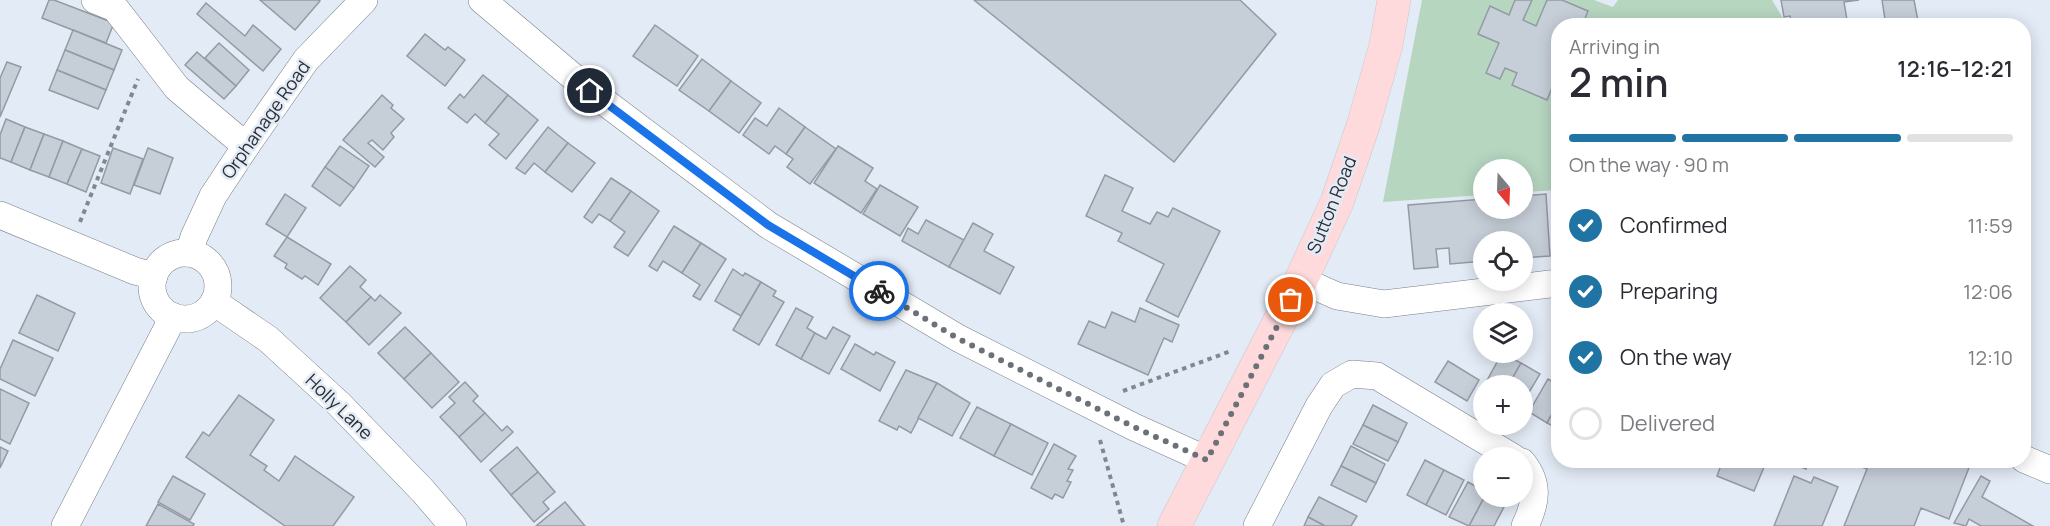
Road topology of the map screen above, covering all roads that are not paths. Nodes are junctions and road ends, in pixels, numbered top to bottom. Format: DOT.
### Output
graph roads {
  1 [pos="95,0"];
  2 [pos="364,0"];
  3 [pos="482,0"];
  4 [pos="1394,0"];
  5 [pos="246,146"];
  6 [pos="0,215"];
  7 [pos="189,253"];
  8 [pos="154,276"];
  9 [pos="1301,280"];
  10 [pos="1551,284"];
  11 [pos="214,302"];
  12 [pos="172,316"];
  13 [pos="1496,447"];
  14 [pos="1207,460"];
  15 [pos="2031,462"];
  16 [pos="2050,470"];
  17 [pos="1533,482"];
  18 [pos="65,526"];
  19 [pos="453,526"];
  20 [pos="1174,526"];
  21 [pos="1257,526"];
  22 [pos="1525,526"];
  1 -- 5 [label="street"];
  2 -- 5 [label="street, Orphanage Road"];
  3 -- 14 [label="street"];
  4 -- 9 [label="main road, Sutton Road"];
  5 -- 7 [label="street, Orphanage Road"];
  6 -- 8 [label="street"];
  7 -- 8 [label="street"];
  7 -- 11 [label="street"];
  8 -- 12 [label="street"];
  9 -- 10 [label="street"];
  9 -- 14 [label="main road, Sutton Road"];
  11 -- 12 [label="street"];
  11 -- 19 [label="street, Holly Lane"];
  12 -- 18 [label="street"];
  13 -- 21 [label="street"];
  14 -- 20 [label="main road, Sutton Road"];
  15 -- 16 [label="street"];
  17 -- 22 [label="street"];
}
